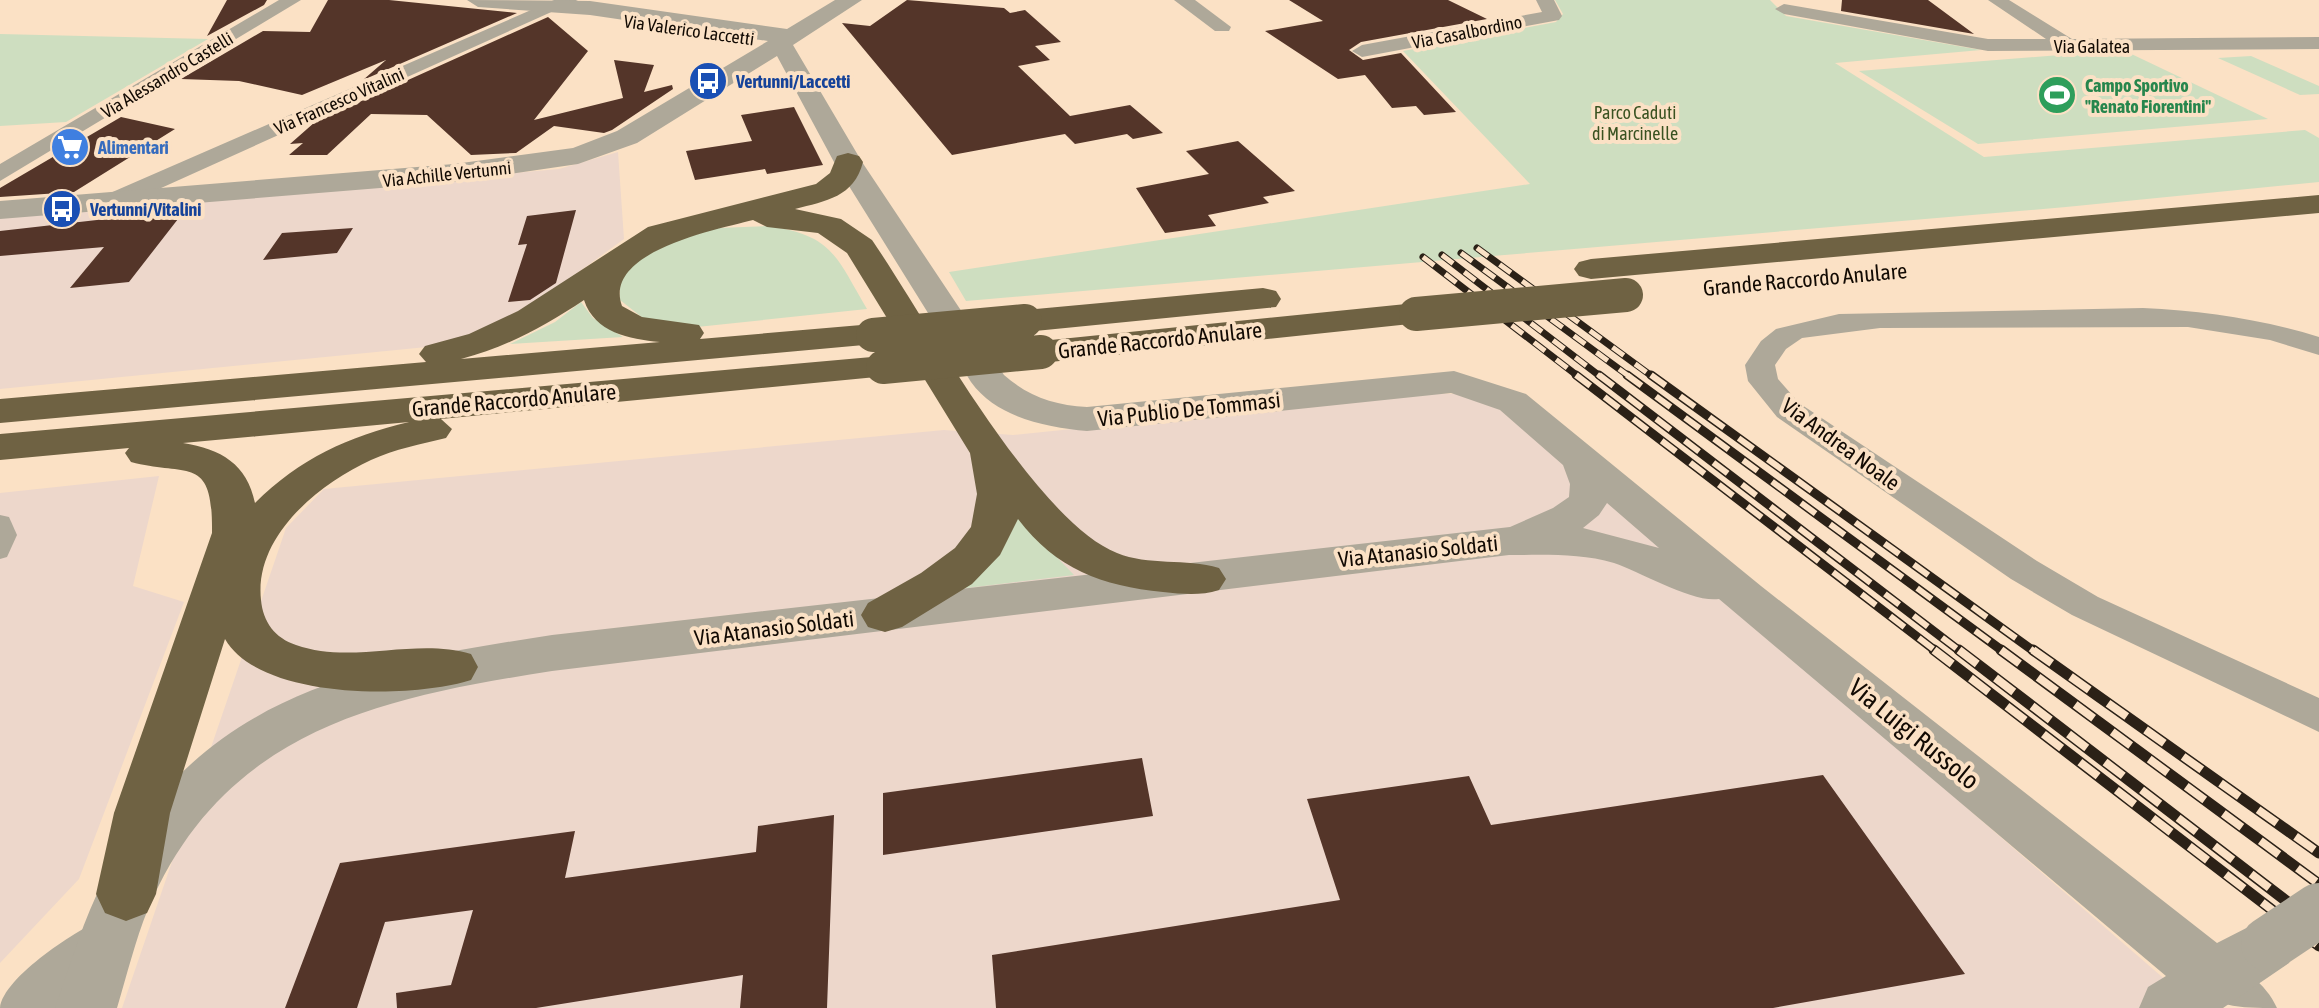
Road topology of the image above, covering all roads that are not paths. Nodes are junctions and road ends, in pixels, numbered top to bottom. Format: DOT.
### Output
graph roads {
  1 [pos="292,0"];
  2 [pos="478,0"];
  3 [pos="851,0"];
  4 [pos="1183,0"];
  5 [pos="1545,0"];
  6 [pos="1836,0"];
  7 [pos="1997,0"];
  8 [pos="572,7"];
  9 [pos="1784,9"];
  10 [pos="1866,24"];
  11 [pos="1222,27"];
  12 [pos="785,40"];
  13 [pos="2319,43"];
  14 [pos="2070,46"];
  15 [pos="1362,51"];
  16 [pos="848,162"];
  17 [pos="0,174"];
  18 [pos="110,202"];
  19 [pos="2319,204"];
  20 [pos="0,210"];
  21 [pos="689,225"];
  22 [pos="2319,233"];
  23 [pos="619,262"];
  24 [pos="1407,301"];
  25 [pos="2319,346"];
  26 [pos="866,347"];
  27 [pos="678,386"];
  28 [pos="43,407"];
  29 [pos="0,411"];
  30 [pos="0,447"];
  31 [pos="991,453"];
  32 [pos="1580,458"];
  33 [pos="0,462"];
  34 [pos="0,521"];
  35 [pos="1509,541"];
  36 [pos="0,553"];
  37 [pos="1202,579"];
  38 [pos="1745,597"];
  39 [pos="885,615"];
  40 [pos="453,667"];
  41 [pos="2319,716"];
  42 [pos="2319,910"];
  43 [pos="118,915"];
  44 [pos="2213,999"];
  45 [pos="23,1008"];
  46 [pos="86,1008"];
  1 -- 17 [label="street, Via Alessandro Castelli"];
  2 -- 8 [label="street, Via Valerico Laccetti"];
  3 -- 12 [label="street, Via Achille Vertunni"];
  4 -- 11 [label="street"];
  5 -- 15 [label="street, Via Casalbordino"];
  6 -- 10 [label="street, Via Galatea"];
  7 -- 14 [label="street"];
  8 -- 12 [label="street, Via Valerico Laccetti"];
  8 -- 18 [label="street, Via Francesco Vitalini"];
  9 -- 10 [label="street, Via Galatea"];
  10 -- 14 [label="street, Via Galatea"];
  12 -- 16 [label="street, Via Publio De Tommasi"];
  12 -- 18 [label="street, Via Achille Vertunni"];
  13 -- 14 [label="street, Via Galatea"];
  16 -- 21 [label="highway"];
  16 -- 32 [label="street, Via Publio De Tommasi"];
  18 -- 20 [label="street, Via Achille Vertunni"];
  19 -- 24 [label="highway, Grande Raccordo Anulare"];
  21 -- 23 [label="highway"];
  21 -- 31 [label="highway"];
  22 -- 24 [label="highway, Grande Raccordo Anulare, bridge"];
  23 -- 26 [label="highway"];
  23 -- 28 [label="highway"];
  24 -- 26 [label="highway, Grande Raccordo Anulare, bridge"];
  25 -- 41 [label="street, Via Andrea Noale"];
  26 -- 27 [label="highway, Grande Raccordo Anulare"];
  26 -- 28 [label="highway, Grande Raccordo Anulare"];
  27 -- 30 [label="highway, Grande Raccordo Anulare"];
  27 -- 40 [label="highway"];
  28 -- 29 [label="highway, Grande Raccordo Anulare"];
  31 -- 37 [label="highway"];
  31 -- 39 [label="highway"];
  32 -- 35 [label="street, Via Atanasio Soldati"];
  32 -- 38 [label="street, Via Luigi Russolo"];
  33 -- 43 [label="highway"];
  34 -- 36 [label="lane"];
  35 -- 37 [label="street, Via Atanasio Soldati"];
  35 -- 38 [label="street, Via Atanasio Soldati"];
  37 -- 39 [label="street, Via Atanasio Soldati"];
  38 -- 44 [label="street, Via Luigi Russolo"];
  39 -- 40 [label="street, Via Atanasio Soldati"];
  40 -- 43 [label="street, Via Atanasio Soldati"];
  42 -- 44 [label="street, bridge"];
  43 -- 45 [label="street"];
  43 -- 46 [label="street, Via Atanasio Soldati"];
}
